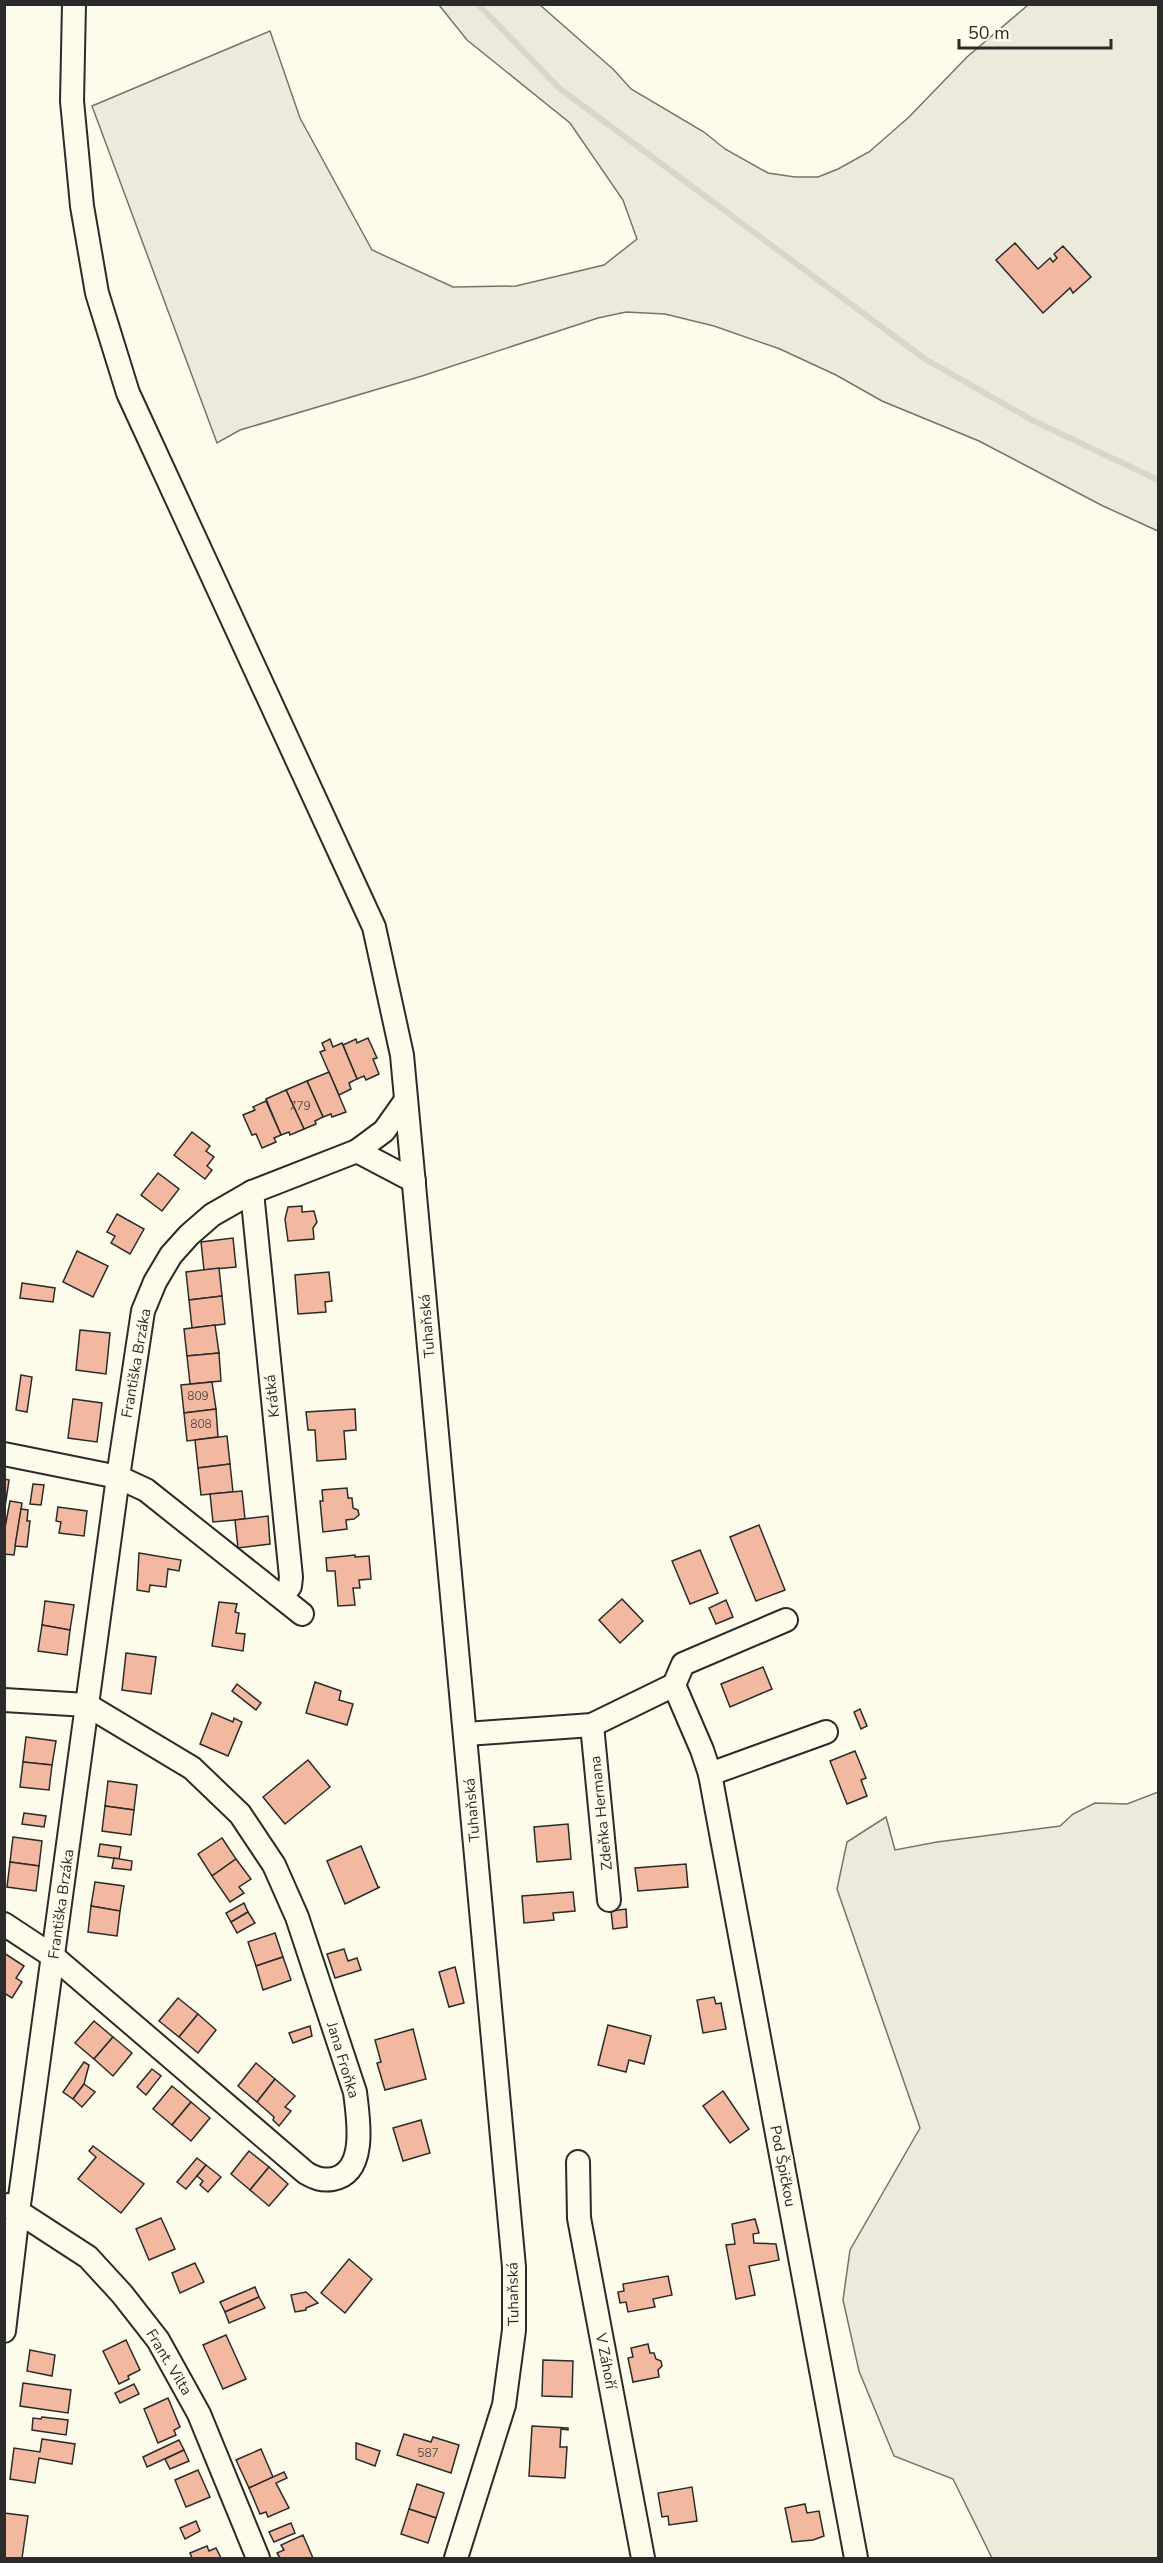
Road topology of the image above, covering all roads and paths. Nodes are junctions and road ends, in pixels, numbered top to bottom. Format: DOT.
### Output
graph roads {
  1 [pos="74,4"];
  2 [pos="406,1100"];
  3 [pos="357,1151"];
  4 [pos="414,1181"];
  5 [pos="252,1192"];
  6 [pos="4,1454"];
  7 [pos="118,1477"];
  8 [pos="282,1597"];
  9 [pos="302,1614"];
  10 [pos="786,1620"];
  11 [pos="675,1685"];
  12 [pos="4,1700"];
  13 [pos="87,1705"];
  14 [pos="592,1725"];
  15 [pos="826,1732"];
  16 [pos="466,1734"];
  17 [pos="710,1774"];
  18 [pos="609,1900"];
  19 [pos="4,1924"];
  20 [pos="54,1957"];
  21 [pos="578,2162"];
  22 [pos="11,2207"];
  23 [pos="4,2331"];
  24 [pos="258,2559"];
  25 [pos="456,2559"];
  26 [pos="643,2559"];
  27 [pos="856,2559"];
  1 -- 2 [label="street, Tuhaňská"];
  2 -- 3 [label="street, Františka Brzáka"];
  2 -- 4 [label="street, Tuhaňská"];
  3 -- 4 [label="street"];
  3 -- 5 [label="street, Františka Brzáka"];
  4 -- 16 [label="street, Tuhaňská"];
  5 -- 7 [label="street, Františka Brzáka"];
  5 -- 8 [label="street, Krátká"];
  6 -- 7 [label="street"];
  7 -- 8 [label="street"];
  7 -- 13 [label="street, Františka Brzáka"];
  8 -- 9 [label="street"];
  10 -- 11 [label="street"];
  11 -- 14 [label="street"];
  11 -- 17 [label="street"];
  12 -- 13 [label="street"];
  13 -- 20 [label="street, Františka Brzáka"];
  13 -- 20 [label="street, Jana Froňka"];
  14 -- 16 [label="street"];
  14 -- 18 [label="street, Zdeňka Hermana"];
  15 -- 17 [label="street"];
  16 -- 25 [label="street, Tuhaňská"];
  17 -- 27 [label="street, Pod Špičkou"];
  19 -- 20 [label="street, Jana Froňka"];
  20 -- 22 [label="street, Františka Brzáka"];
  21 -- 26 [label="street, V Záhoří"];
  22 -- 23 [label="street, Františka Brzáka"];
  22 -- 24 [label="street, Frant. Vilta"];
}
